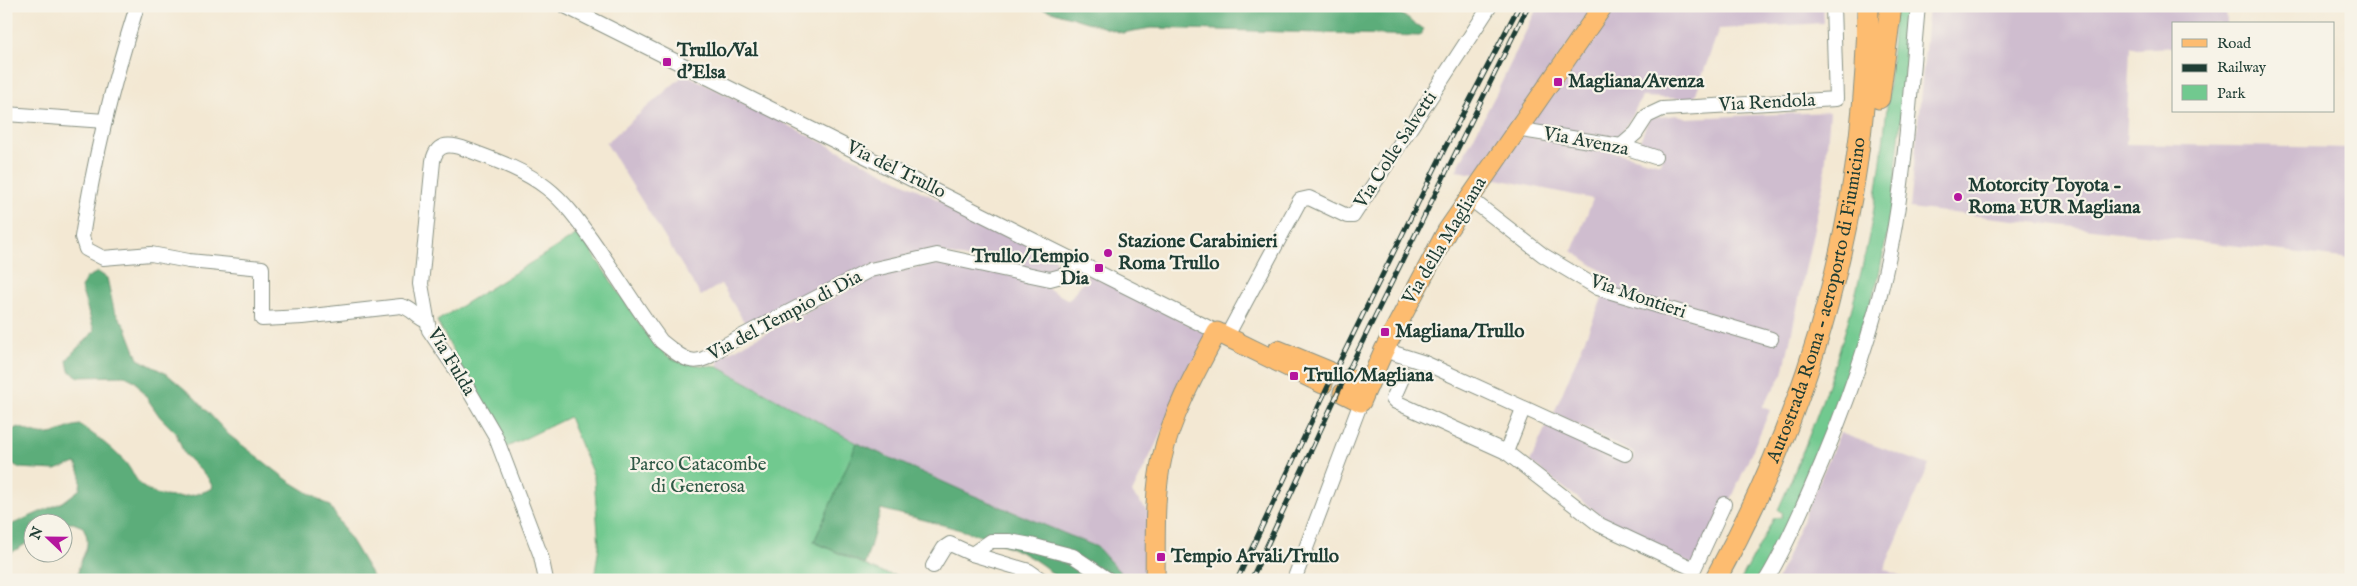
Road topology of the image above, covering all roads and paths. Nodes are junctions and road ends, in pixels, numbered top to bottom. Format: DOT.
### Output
graph roads {
  1 [pos="137,6"];
  2 [pos="565,6"];
  3 [pos="1490,6"];
  4 [pos="1603,6"];
  5 [pos="1833,6"];
  6 [pos="1868,6"];
  7 [pos="1882,6"];
  8 [pos="1891,6"];
  9 [pos="1918,6"];
  10 [pos="1879,98"];
  11 [pos="6,114"];
  12 [pos="105,121"];
  13 [pos="1516,129"];
  14 [pos="454,144"];
  15 [pos="1621,146"];
  16 [pos="1655,156"];
  17 [pos="1468,197"];
  18 [pos="1076,261"];
  19 [pos="427,321"];
  20 [pos="1222,334"];
  21 [pos="1771,339"];
  22 [pos="1384,350"];
  23 [pos="1404,374"];
  24 [pos="1326,378"];
  25 [pos="1346,386"];
  26 [pos="1365,394"];
  27 [pos="1523,409"];
  28 [pos="1506,452"];
  29 [pos="1624,454"];
  30 [pos="1724,504"];
  31 [pos="972,554"];
  32 [pos="933,566"];
  33 [pos="546,580"];
  34 [pos="1042,580"];
  35 [pos="1109,580"];
  36 [pos="1154,580"];
  37 [pos="1294,580"];
  38 [pos="1715,580"];
  39 [pos="1730,580"];
  40 [pos="1766,580"];
  1 -- 12 [label="street"];
  2 -- 18 [label="street, Via del Trullo"];
  3 -- 20 [label="street, Via Colle Salvetti"];
  4 -- 13 [label="main road, Via della Magliana"];
  5 -- 15 [label="street, Via Rendola"];
  6 -- 38 [label="highway, Autostrada Roma - aeroporto di Fiumicino"];
  7 -- 10 [label="highway, Autostrada Roma - aeroporto di Fiumicino"];
  8 -- 10 [label="highway"];
  9 -- 40 [label="street"];
  10 -- 39 [label="highway, Autostrada Roma - aeroporto di Fiumicino"];
  11 -- 12 [label="street"];
  12 -- 19 [label="street"];
  13 -- 15 [label="street, Via Avenza"];
  13 -- 17 [label="main road, Via della Magliana"];
  14 -- 18 [label="street, Via del Tempio di Dia"];
  14 -- 19 [label="street, Via Fulda"];
  15 -- 16 [label="street, Via Avenza"];
  17 -- 21 [label="street, Via Montieri"];
  17 -- 22 [label="main road, Via della Magliana"];
  18 -- 20 [label="street, Via del Trullo"];
  19 -- 33 [label="street, Via Fulda"];
  20 -- 24 [label="main road, Via del Trullo"];
  20 -- 36 [label="main road"];
  22 -- 26 [label="main road, Via della Magliana"];
  22 -- 27 [label="street"];
  23 -- 28 [label="street"];
  25 -- 26 [label="main road"];
  26 -- 37 [label="street, Via della Magliana"];
  27 -- 28 [label="street"];
  27 -- 29 [label="street"];
  28 -- 30 [label="street"];
  31 -- 32 [label="street"];
  31 -- 34 [label="street"];
  31 -- 35 [label="street"];
}
